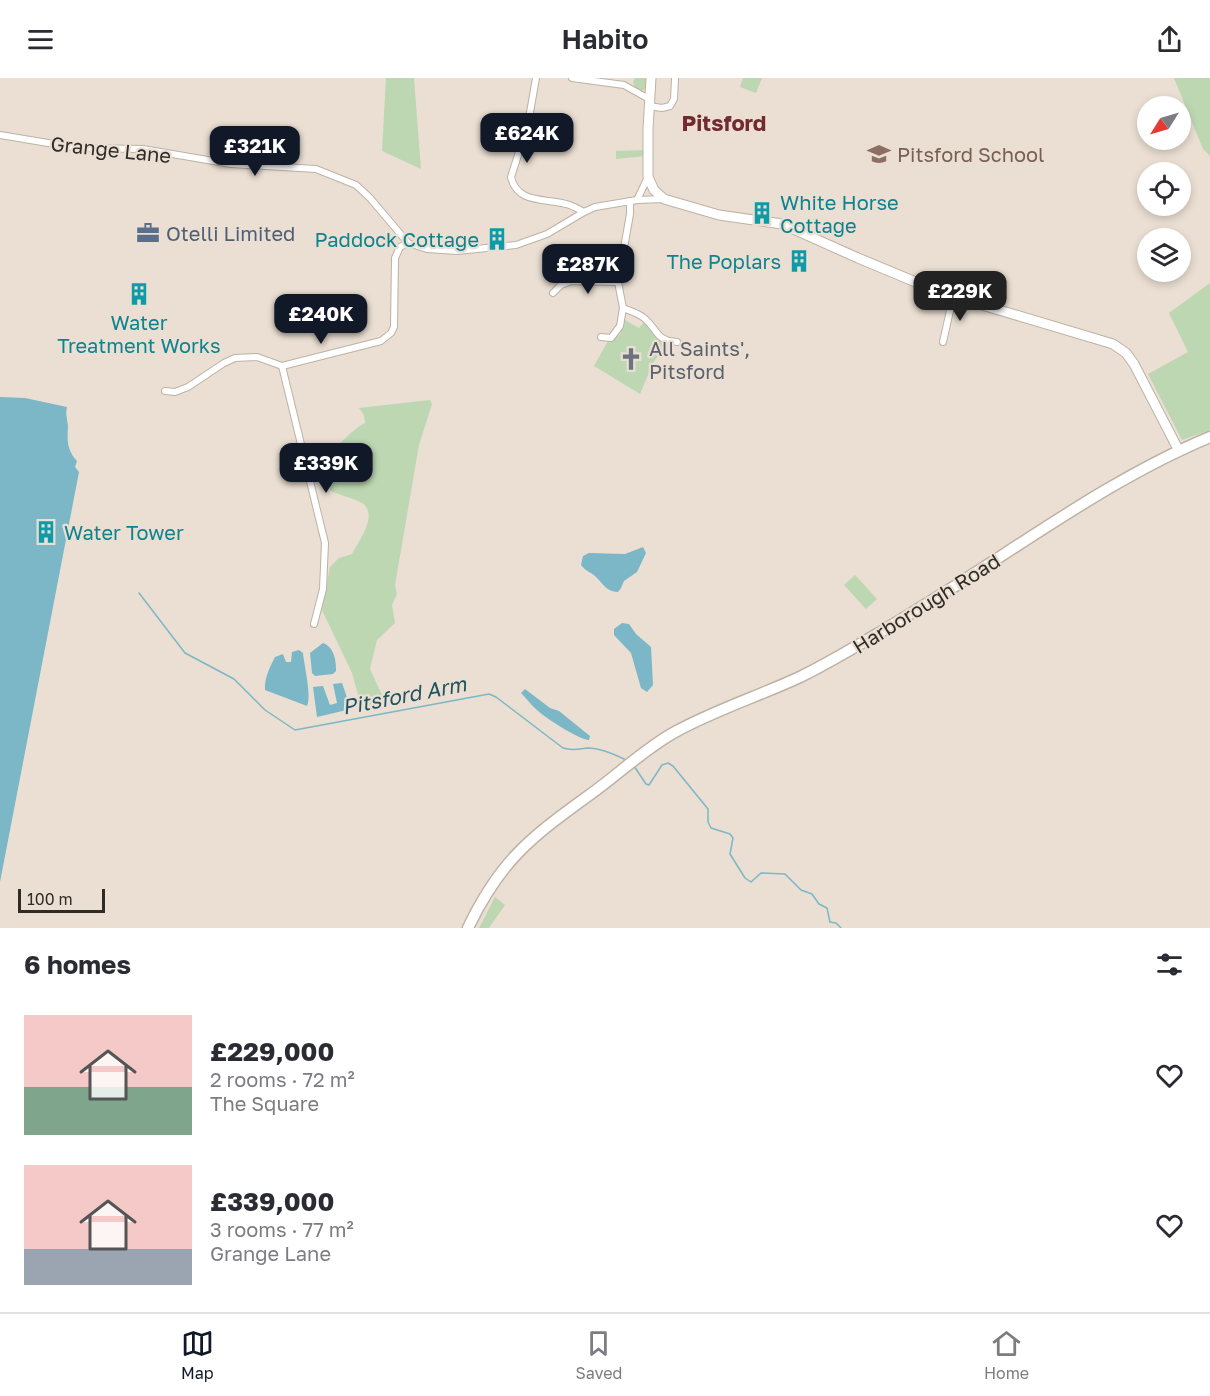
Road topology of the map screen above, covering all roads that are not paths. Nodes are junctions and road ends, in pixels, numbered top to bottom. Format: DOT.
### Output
graph roads {
  1 [pos="536,78"];
  2 [pos="572,78"];
  3 [pos="630,78"];
  4 [pos="651,78"];
  5 [pos="675,80"];
  6 [pos="624,85"];
  7 [pos="649,102"];
  8 [pos="0,135"];
  9 [pos="648,177"];
  10 [pos="664,199"];
  11 [pos="633,200"];
  12 [pos="584,212"];
  13 [pos="408,243"];
  14 [pos="618,282"];
  15 [pos="553,293"];
  16 [pos="953,297"];
  17 [pos="622,308"];
  18 [pos="601,337"];
  19 [pos="677,342"];
  20 [pos="943,342"];
  21 [pos="282,366"];
  22 [pos="165,392"];
  23 [pos="1210,437"];
  24 [pos="1179,451"];
  25 [pos="314,624"];
  26 [pos="468,928"];
  1 -- 12 [label="street"];
  2 -- 6 [label="street"];
  3 -- 6 [label="street"];
  4 -- 7 [label="street"];
  5 -- 7 [label="street"];
  6 -- 7 [label="street"];
  7 -- 9 [label="street"];
  8 -- 13 [label="street, Grange Lane"];
  9 -- 10 [label="street"];
  9 -- 11 [label="street"];
  10 -- 11 [label="street"];
  10 -- 16 [label="street"];
  11 -- 12 [label="street"];
  11 -- 14 [label="street"];
  12 -- 13 [label="street"];
  13 -- 21 [label="street"];
  14 -- 15 [label="street"];
  14 -- 17 [label="street"];
  16 -- 20 [label="street"];
  16 -- 24 [label="street"];
  17 -- 18 [label="street"];
  17 -- 19 [label="street"];
  21 -- 22 [label="street"];
  21 -- 25 [label="street"];
  23 -- 24 [label="highway, Harborough Road"];
  24 -- 26 [label="highway, Harborough Road"];
}
